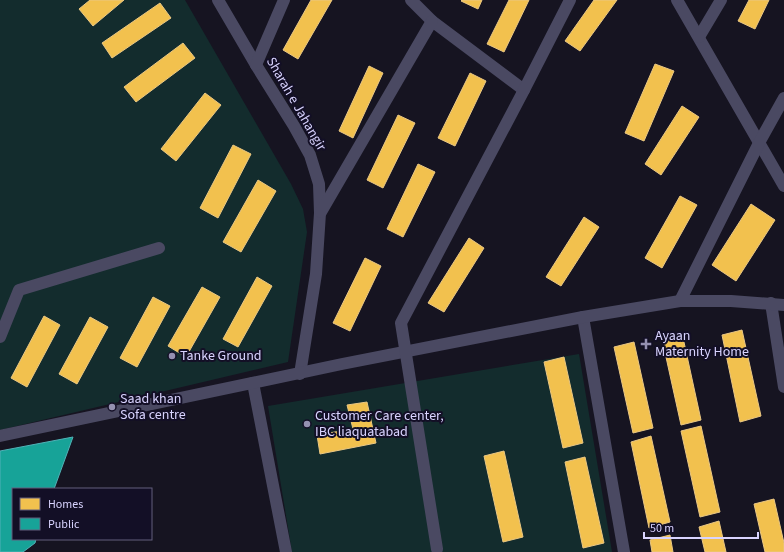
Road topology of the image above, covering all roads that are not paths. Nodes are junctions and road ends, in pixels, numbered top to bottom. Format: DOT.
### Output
graph roads {
  1 [pos="218,0"];
  2 [pos="284,0"];
  3 [pos="411,0"];
  4 [pos="570,0"];
  5 [pos="677,0"];
  6 [pos="721,0"];
  7 [pos="432,21"];
  8 [pos="699,38"];
  9 [pos="256,65"];
  10 [pos="524,90"];
  11 [pos="784,98"];
  12 [pos="760,142"];
  13 [pos="784,186"];
  14 [pos="320,213"];
  15 [pos="159,248"];
  16 [pos="680,301"];
  17 [pos="771,303"];
  18 [pos="784,305"];
  19 [pos="583,317"];
  20 [pos="0,337"];
  21 [pos="405,351"];
  22 [pos="300,374"];
  23 [pos="254,383"];
  24 [pos="784,387"];
  25 [pos="0,436"];
  26 [pos="437,549"];
  27 [pos="286,552"];
  28 [pos="624,552"];
  1 -- 9 [label="street, Sharah e Jahangir"];
  2 -- 9 [label="street"];
  3 -- 7 [label="street"];
  4 -- 10 [label="street"];
  5 -- 8 [label="street"];
  6 -- 8 [label="street"];
  7 -- 10 [label="street"];
  7 -- 14 [label="street"];
  8 -- 12 [label="street"];
  9 -- 14 [label="street, Sharah e Jahangir"];
  10 -- 21 [label="street"];
  11 -- 12 [label="street"];
  12 -- 13 [label="street"];
  12 -- 16 [label="street"];
  14 -- 22 [label="street, Sharah e Jahangir"];
  15 -- 20 [label="street"];
  16 -- 17 [label="street"];
  16 -- 19 [label="street"];
  17 -- 18 [label="street"];
  17 -- 24 [label="street"];
  19 -- 21 [label="street"];
  19 -- 28 [label="street"];
  21 -- 22 [label="street"];
  21 -- 26 [label="street"];
  22 -- 23 [label="street"];
  23 -- 25 [label="street"];
  23 -- 27 [label="street"];
}
